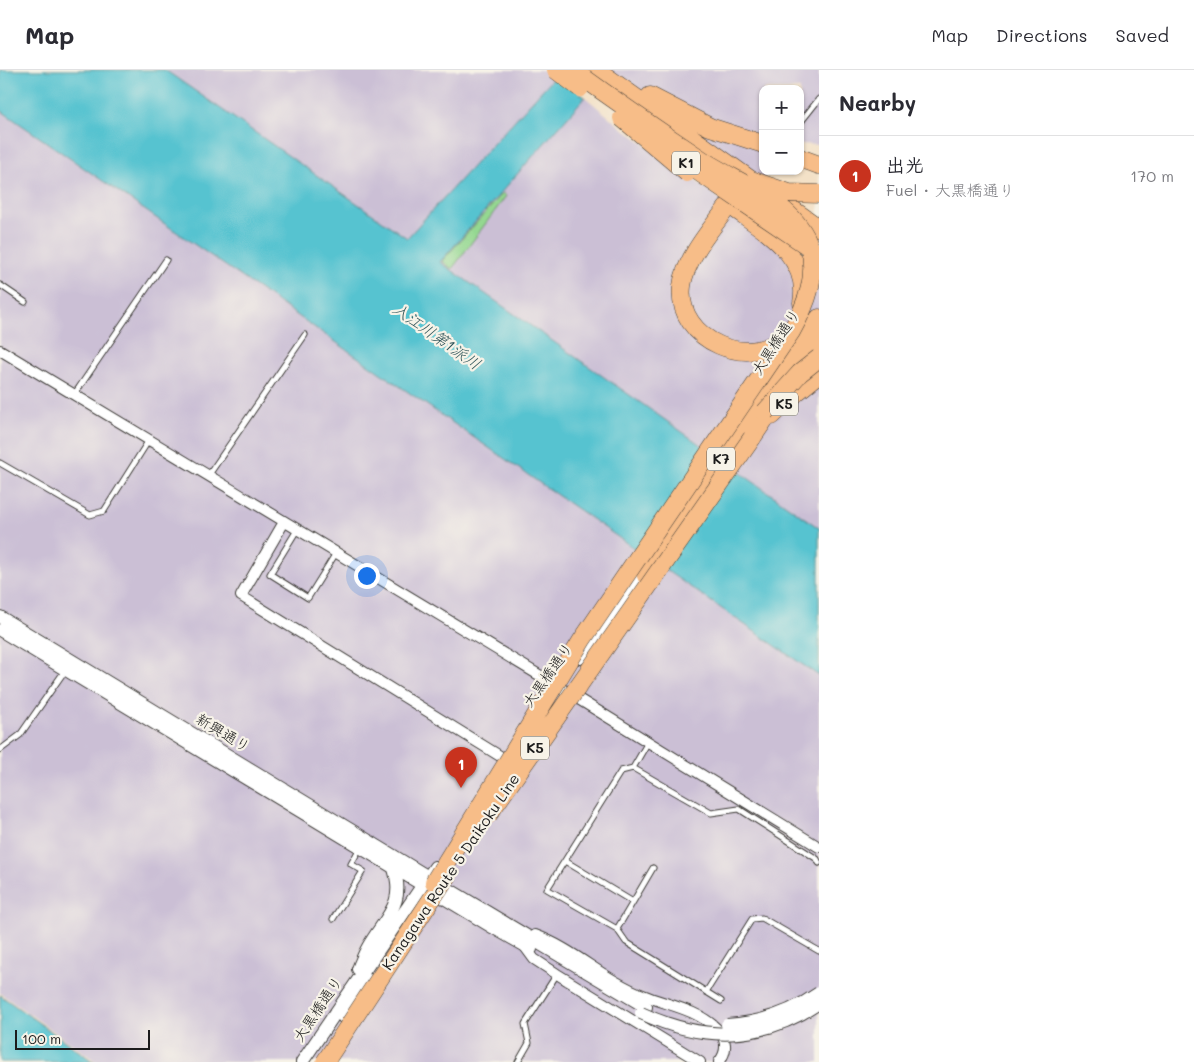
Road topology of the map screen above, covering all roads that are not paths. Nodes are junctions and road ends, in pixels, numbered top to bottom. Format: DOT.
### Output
graph roads {
  1 [pos="556,70"];
  2 [pos="573,70"];
  3 [pos="583,70"];
  4 [pos="597,70"];
  5 [pos="612,70"];
  6 [pos="819,99"];
  7 [pos="622,118"];
  8 [pos="804,118"];
  9 [pos="650,123"];
  10 [pos="759,143"];
  11 [pos="804,150"];
  12 [pos="819,150"];
  13 [pos="804,159"];
  14 [pos="819,165"];
  15 [pos="735,185"];
  16 [pos="819,194"];
  17 [pos="815,230"];
  18 [pos="819,253"];
  19 [pos="166,260"];
  20 [pos="0,285"];
  21 [pos="25,302"];
  22 [pos="819,306"];
  23 [pos="819,318"];
  24 [pos="305,335"];
  25 [pos="818,342"];
  26 [pos="0,350"];
  27 [pos="819,374"];
  28 [pos="74,395"];
  29 [pos="752,438"];
  30 [pos="149,440"];
  31 [pos="0,463"];
  32 [pos="208,476"];
  33 [pos="284,522"];
  34 [pos="297,530"];
  35 [pos="336,553"];
  36 [pos="653,566"];
  37 [pos="628,604"];
  38 [pos="0,617"];
  39 [pos="0,630"];
  40 [pos="69,665"];
  41 [pos="559,688"];
  42 [pos="572,695"];
  43 [pos="648,742"];
  44 [pos="0,750"];
  45 [pos="508,761"];
  46 [pos="633,768"];
  47 [pos="819,847"];
  48 [pos="360,848"];
  49 [pos="564,861"];
  50 [pos="819,863"];
  51 [pos="393,866"];
  52 [pos="653,868"];
  53 [pos="431,883"];
  54 [pos="632,902"];
  55 [pos="334,919"];
  56 [pos="510,927"];
  57 [pos="617,929"];
  58 [pos="523,944"];
  59 [pos="819,951"];
  60 [pos="557,974"];
  61 [pos="706,992"];
  62 [pos="819,993"];
  63 [pos="344,1001"];
  64 [pos="721,1001"];
  65 [pos="819,1003"];
  66 [pos="643,1010"];
  67 [pos="302,1062"];
  68 [pos="312,1062"];
  69 [pos="320,1062"];
  70 [pos="326,1062"];
  71 [pos="518,1062"];
  72 [pos="700,1062"];
  73 [pos="719,1062"];
  1 -- 7 [label="highway, K1, bridge"];
  2 -- 9 [label="highway, bridge"];
  3 -- 15 [label="highway, bridge"];
  4 -- 17 [label="highway, K1, bridge"];
  5 -- 10 [label="highway"];
  6 -- 8 [label="lane"];
  7 -- 15 [label="highway, bridge"];
  7 -- 18 [label="highway, K1, bridge"];
  9 -- 16 [label="highway, bridge"];
  9 -- 53 [label="highway, bridge"];
  11 -- 12 [label="highway"];
  13 -- 14 [label="highway"];
  15 -- 17 [label="highway"];
  15 -- 17 [label="lane"];
  19 -- 28 [label="lane"];
  20 -- 21 [label="lane"];
  22 -- 36 [label="street, 大黒橋通り"];
  23 -- 37 [label="highway, K7"];
  24 -- 32 [label="lane"];
  25 -- 29 [label="highway, K7, bridge"];
  25 -- 36 [label="street, 大黒橋通り, bridge"];
  25 -- 37 [label="highway, K5, bridge"];
  26 -- 28 [label="street"];
  27 -- 29 [label="highway, K5"];
  28 -- 30 [label="street"];
  29 -- 70 [label="highway, Kanagawa Route 5 Daikoku Line / K5, bridge"];
  30 -- 31 [label="lane"];
  30 -- 32 [label="street"];
  32 -- 33 [label="street"];
  33 -- 34 [label="street"];
  33 -- 45 [label="street"];
  34 -- 35 [label="street"];
  34 -- 35 [label="lane"];
  35 -- 41 [label="street"];
  36 -- 41 [label="street, 大黒橋通り"];
  36 -- 42 [label="street, 大黒橋通り"];
  37 -- 53 [label="highway, Kanagawa Route 5 Daikoku Line / K5, bridge"];
  38 -- 40 [label="street, 新興通り"];
  39 -- 40 [label="street, 新興通り"];
  40 -- 44 [label="lane"];
  40 -- 48 [label="street, 新興通り"];
  40 -- 53 [label="street, 新興通り"];
  41 -- 42 [label="street"];
  41 -- 45 [label="street, 大黒橋通り"];
  42 -- 43 [label="street"];
  42 -- 53 [label="street, 大黒橋通り"];
  43 -- 46 [label="lane"];
  43 -- 47 [label="street"];
  45 -- 53 [label="street, 大黒橋通り"];
  46 -- 49 [label="lane"];
  46 -- 50 [label="lane"];
  48 -- 51 [label="street, 新興通り"];
  48 -- 55 [label="lane"];
  49 -- 54 [label="lane"];
  49 -- 57 [label="lane"];
  51 -- 53 [label="street, 新興通り"];
  51 -- 63 [label="street"];
  52 -- 54 [label="lane"];
  53 -- 56 [label="street"];
  53 -- 58 [label="street"];
  53 -- 63 [label="street, 大黒橋通り"];
  53 -- 68 [label="street, 大黒橋通り"];
  53 -- 69 [label="highway, Kanagawa Route 5 Daikoku Line / K5"];
  54 -- 57 [label="lane"];
  56 -- 66 [label="street"];
  56 -- 73 [label="street"];
  57 -- 61 [label="lane"];
  58 -- 60 [label="street"];
  58 -- 66 [label="street"];
  59 -- 61 [label="lane"];
  60 -- 71 [label="lane"];
  60 -- 72 [label="street"];
  61 -- 64 [label="lane"];
  62 -- 66 [label="street, bridge"];
  63 -- 67 [label="street, 大黒橋通り"];
  65 -- 66 [label="street, bridge"];
}
